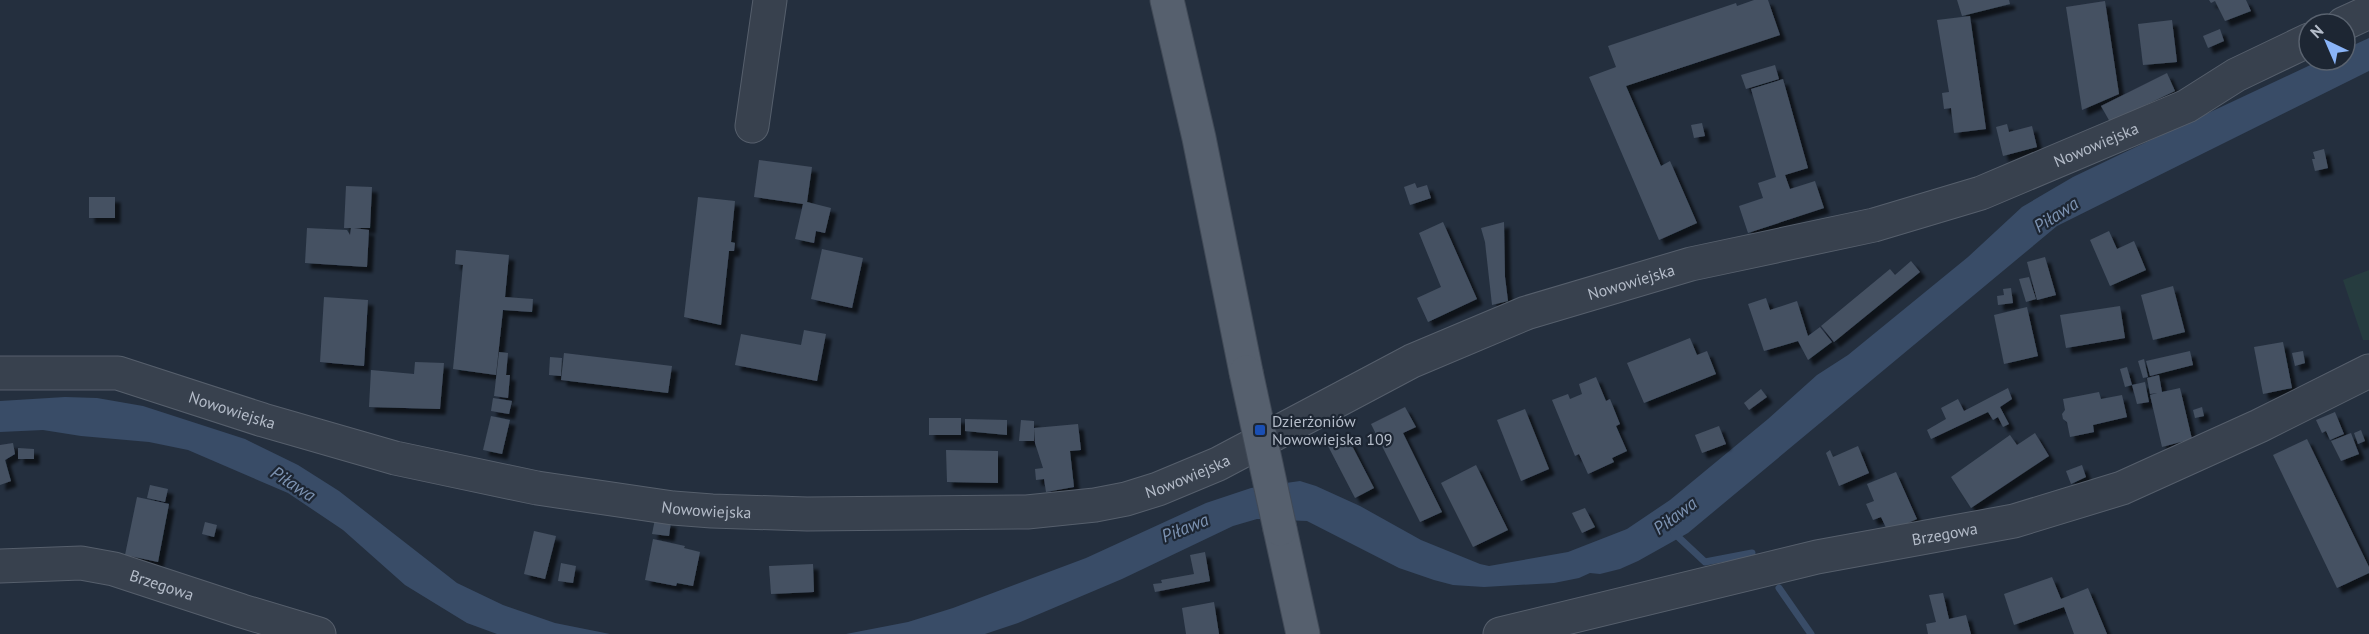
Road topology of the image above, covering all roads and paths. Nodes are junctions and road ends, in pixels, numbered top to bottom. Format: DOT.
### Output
graph roads {
  1 [pos="770,0"];
  2 [pos="1167,0"];
  3 [pos="2297,46"];
  4 [pos="752,126"];
  5 [pos="2369,371"];
  6 [pos="0,373"];
  7 [pos="0,566"];
  8 [pos="319,634"];
  9 [pos="1303,634"];
  10 [pos="1500,634"];
  1 -- 4 [label="street"];
  2 -- 9 [label="main road, bridge"];
  3 -- 6 [label="street, Nowowiejska"];
  5 -- 10 [label="street, Brzegowa"];
  7 -- 8 [label="street, Brzegowa"];
}
